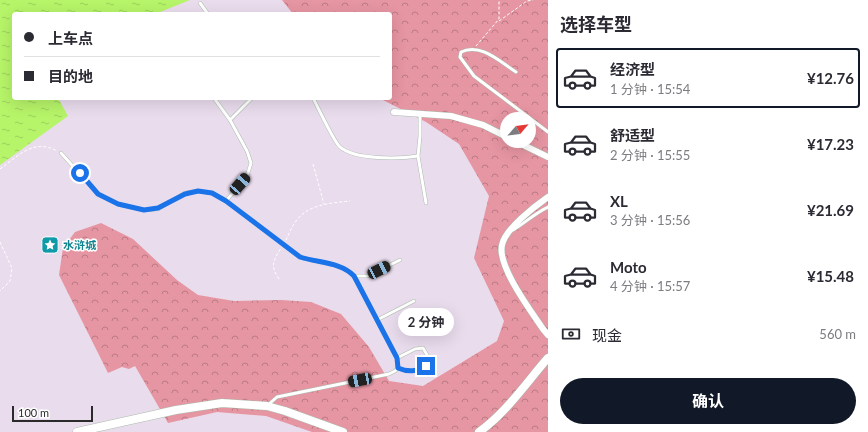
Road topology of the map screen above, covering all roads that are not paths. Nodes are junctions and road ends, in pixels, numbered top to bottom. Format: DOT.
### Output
graph roads {
  1 [pos="200,3"];
  2 [pos="207,12"];
  3 [pos="516,72"];
  4 [pos="215,100"];
  5 [pos="250,100"];
  6 [pos="315,100"];
  7 [pos="394,112"];
  8 [pos="420,114"];
  9 [pos="230,120"];
  10 [pos="548,132"];
  11 [pos="500,134"];
  12 [pos="529,148"];
  13 [pos="61,153"];
  14 [pos="418,156"];
  15 [pos="548,157"];
  16 [pos="548,197"];
  17 [pos="226,201"];
  18 [pos="426,203"];
  19 [pos="548,207"];
  20 [pos="508,233"];
  21 [pos="400,260"];
  22 [pos="354,276"];
  23 [pos="414,300"];
  24 [pos="377,320"];
  25 [pos="548,335"];
  26 [pos="397,358"];
  27 [pos="548,358"];
  28 [pos="398,368"];
  29 [pos="267,406"];
  30 [pos="77,432"];
  31 [pos="343,432"];
  32 [pos="478,432"];
  1 -- 2 [label="lane"];
  3 -- 10 [label="lane"];
  4 -- 9 [label="lane"];
  5 -- 9 [label="lane"];
  6 -- 14 [label="lane"];
  7 -- 8 [label="street"];
  8 -- 11 [label="street"];
  8 -- 14 [label="lane"];
  9 -- 17 [label="lane"];
  12 -- 15 [label="street"];
  13 -- 17 [label="lane"];
  14 -- 18 [label="lane"];
  16 -- 20 [label="street"];
  17 -- 22 [label="lane"];
  19 -- 20 [label="lane"];
  20 -- 25 [label="street"];
  21 -- 22 [label="lane"];
  22 -- 24 [label="lane"];
  23 -- 24 [label="lane"];
  24 -- 26 [label="lane"];
  26 -- 28 [label="lane"];
  26 -- 28 [label="lane"];
  27 -- 32 [label="street"];
  28 -- 29 [label="lane"];
  29 -- 30 [label="street"];
  29 -- 31 [label="street"];
}
